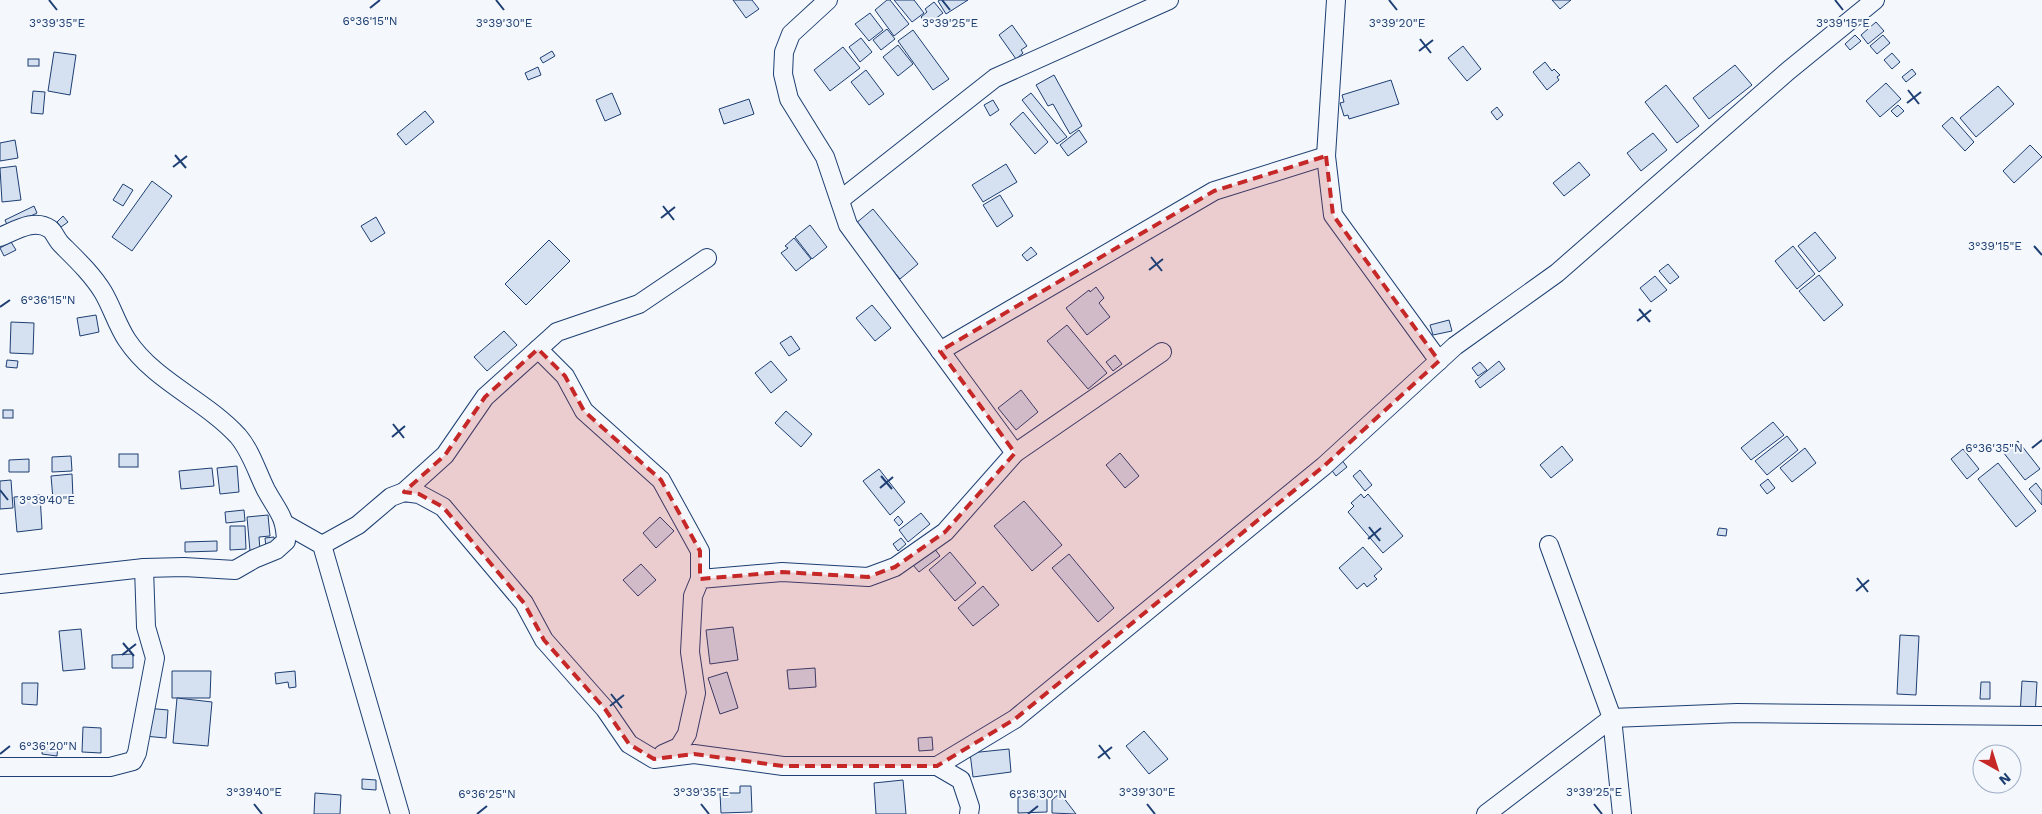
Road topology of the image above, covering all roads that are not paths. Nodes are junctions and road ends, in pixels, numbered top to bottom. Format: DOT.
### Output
graph roads {
  1 [pos="828,0"];
  2 [pos="1169,0"];
  3 [pos="1336,0"];
  4 [pos="1875,0"];
  5 [pos="1326,156"];
  6 [pos="840,200"];
  7 [pos="0,237"];
  8 [pos="707,258"];
  9 [pos="538,349"];
  10 [pos="940,351"];
  11 [pos="1162,352"];
  12 [pos="1439,361"];
  13 [pos="1015,453"];
  14 [pos="404,492"];
  15 [pos="285,524"];
  16 [pos="1549,545"];
  17 [pos="322,546"];
  18 [pos="144,568"];
  19 [pos="700,579"];
  20 [pos="0,584"];
  21 [pos="2042,716"];
  22 [pos="1612,718"];
  23 [pos="654,759"];
  24 [pos="937,766"];
  25 [pos="0,767"];
  26 [pos="400,814"];
  27 [pos="969,814"];
  28 [pos="1486,814"];
  29 [pos="1622,814"];
  1 -- 6 [label="street"];
  2 -- 6 [label="street"];
  3 -- 5 [label="street"];
  4 -- 12 [label="street"];
  5 -- 10 [label="street"];
  5 -- 12 [label="street"];
  6 -- 10 [label="street"];
  7 -- 15 [label="street"];
  8 -- 9 [label="street"];
  9 -- 14 [label="street"];
  9 -- 19 [label="street"];
  10 -- 13 [label="street"];
  11 -- 13 [label="street"];
  12 -- 24 [label="street"];
  13 -- 19 [label="street"];
  14 -- 17 [label="street"];
  14 -- 23 [label="street"];
  15 -- 17 [label="street"];
  15 -- 18 [label="street"];
  16 -- 22 [label="street"];
  17 -- 26 [label="street"];
  18 -- 20 [label="street"];
  18 -- 25 [label="street"];
  19 -- 23 [label="street"];
  21 -- 22 [label="street"];
  22 -- 28 [label="street"];
  22 -- 29 [label="street"];
  23 -- 24 [label="street"];
  24 -- 27 [label="street"];
}
